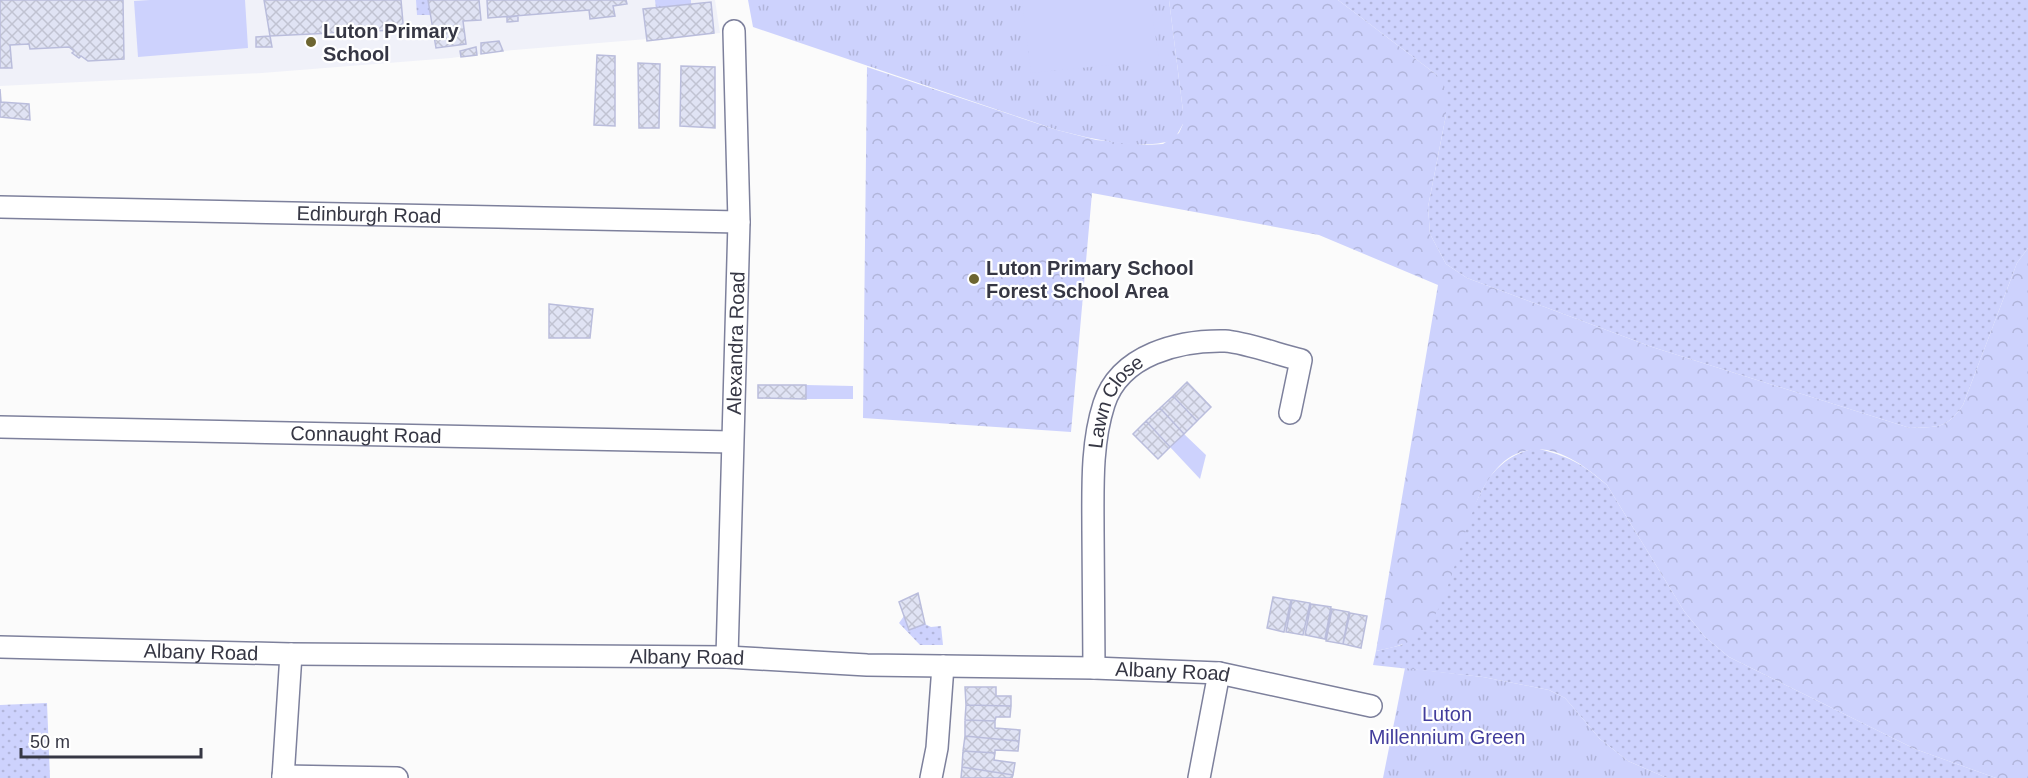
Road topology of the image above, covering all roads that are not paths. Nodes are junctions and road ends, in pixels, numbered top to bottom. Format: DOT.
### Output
graph roads {
  1 [pos="734,31"];
  2 [pos="0,207"];
  3 [pos="739,222"];
  4 [pos="1290,413"];
  5 [pos="0,427"];
  6 [pos="732,442"];
  7 [pos="0,647"];
  8 [pos="291,654"];
  9 [pos="727,657"];
  10 [pos="943,666"];
  11 [pos="1094,668"];
  12 [pos="1219,673"];
  13 [pos="1371,706"];
  14 [pos="283,777"];
  15 [pos="397,778"];
  16 [pos="931,778"];
  17 [pos="1199,778"];
  1 -- 3 [label="street, Alexandra Road"];
  2 -- 3 [label="street, Edinburgh Road"];
  3 -- 6 [label="street, Alexandra Road"];
  4 -- 11 [label="street, Lawn Close"];
  5 -- 6 [label="street, Connaught Road"];
  6 -- 9 [label="street, Alexandra Road"];
  7 -- 8 [label="street, Albany Road"];
  8 -- 9 [label="street, Albany Road"];
  8 -- 14 [label="street"];
  9 -- 10 [label="street, Albany Road"];
  10 -- 11 [label="street, Albany Road"];
  10 -- 16 [label="street"];
  11 -- 12 [label="street, Albany Road"];
  12 -- 13 [label="street, Albany Road"];
  12 -- 17 [label="street"];
  14 -- 15 [label="street"];
}
